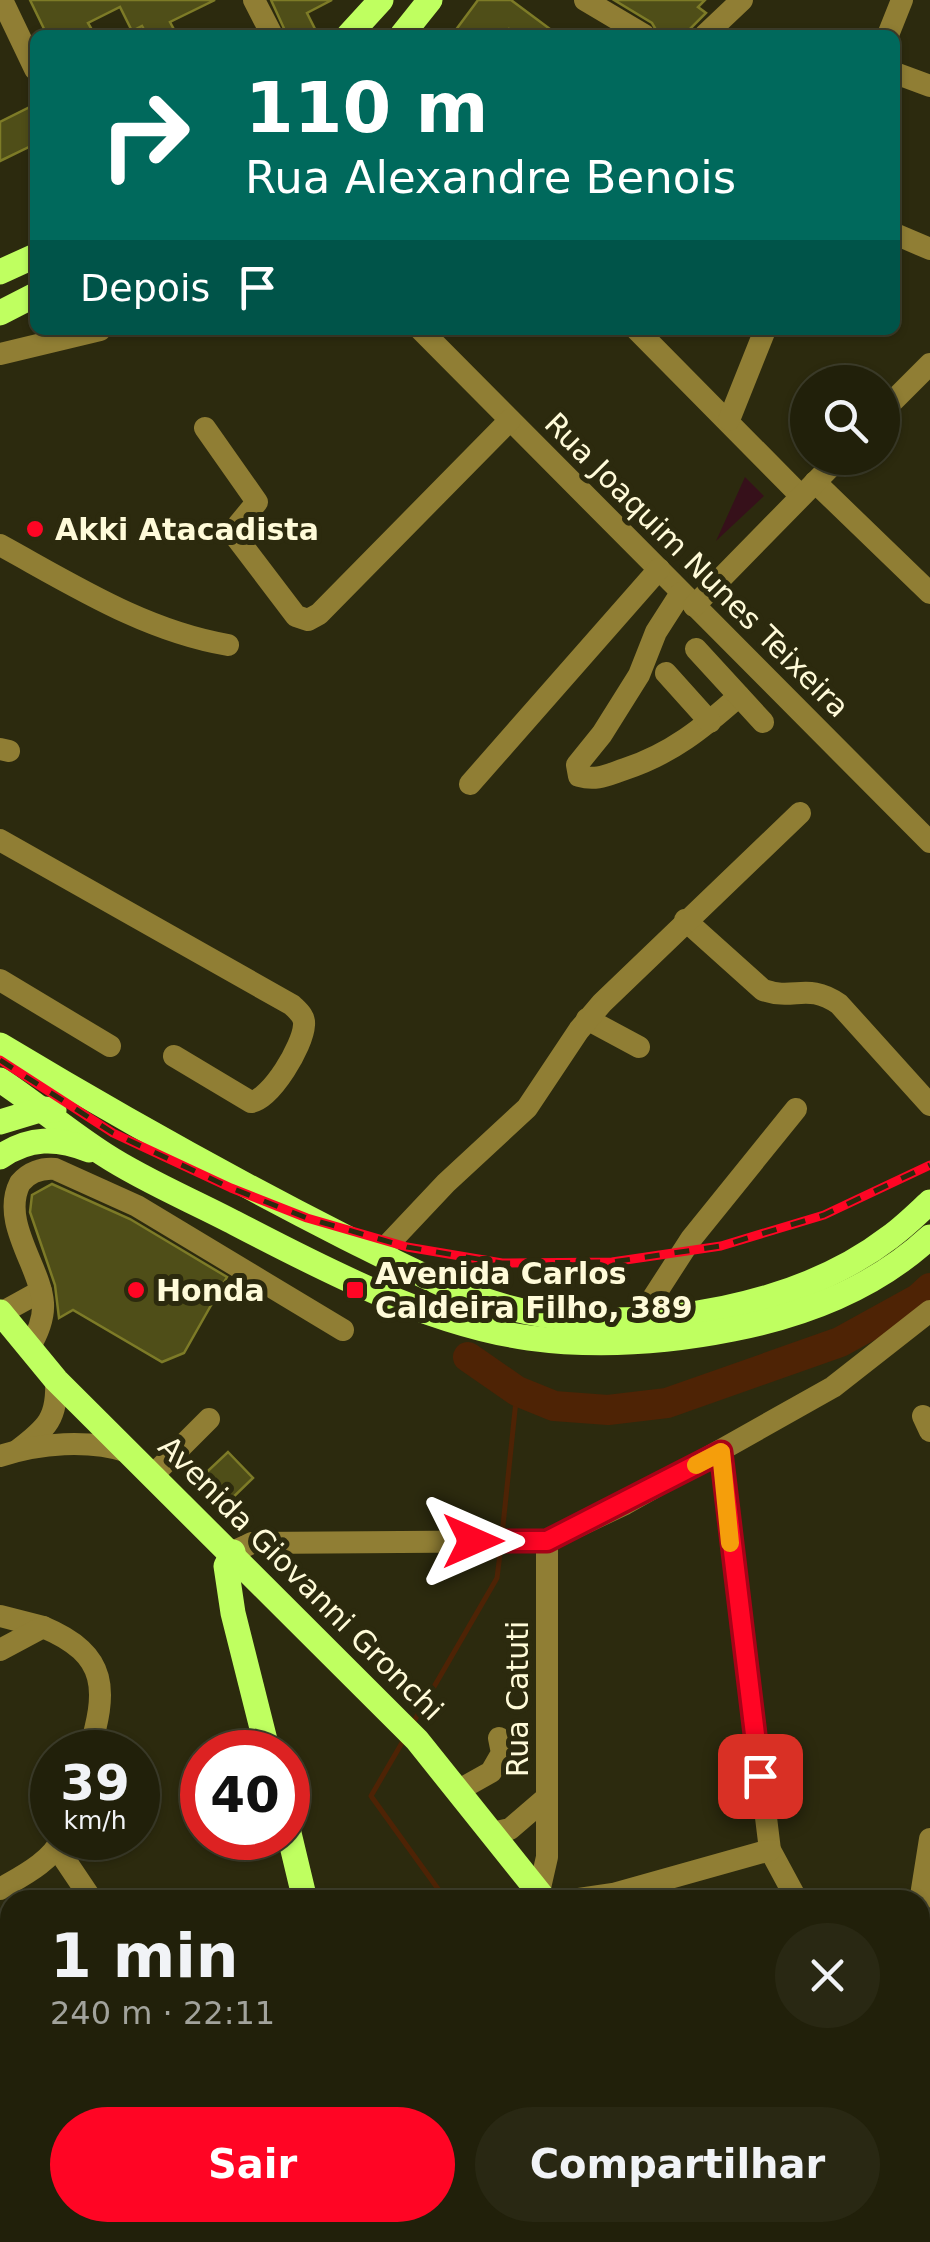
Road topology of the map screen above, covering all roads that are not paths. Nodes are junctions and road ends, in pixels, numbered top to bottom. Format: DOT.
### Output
graph roads {
  1 [pos="2,0"];
  2 [pos="254,0"];
  3 [pos="381,0"];
  4 [pos="430,0"];
  5 [pos="742,0"];
  6 [pos="902,0"];
  7 [pos="587,2"];
  8 [pos="269,30"];
  9 [pos="354,30"];
  10 [pos="406,30"];
  11 [pos="600,30"];
  12 [pos="635,30"];
  13 [pos="710,30"];
  14 [pos="890,30"];
  15 [pos="30,58"];
  16 [pos="900,75"];
  17 [pos="930,86"];
  18 [pos="900,236"];
  19 [pos="930,249"];
  20 [pos="30,258"];
  21 [pos="0,272"];
  22 [pos="30,298"];
  23 [pos="0,313"];
  24 [pos="79,335"];
  25 [pos="426,335"];
  26 [pos="642,335"];
  27 [pos="764,335"];
  28 [pos="0,354"];
  29 [pos="930,364"];
  30 [pos="900,394"];
  31 [pos="510,420"];
  32 [pos="728,420"];
  33 [pos="205,428"];
  34 [pos="822,475"];
  35 [pos="808,489"];
  36 [pos="0,545"];
  37 [pos="659,570"];
  38 [pos="930,593"];
  39 [pos="688,599"];
  40 [pos="228,646"];
  41 [pos="696,649"];
  42 [pos="666,673"];
  43 [pos="739,696"];
  44 [pos="710,722"];
  45 [pos="763,722"];
  46 [pos="470,784"];
  47 [pos="800,812"];
  48 [pos="0,840"];
  49 [pos="930,842"];
  50 [pos="685,920"];
  51 [pos="0,980"];
  52 [pos="587,1020"];
  53 [pos="0,1045"];
  54 [pos="110,1046"];
  55 [pos="639,1047"];
  56 [pos="174,1056"];
  57 [pos="0,1080"];
  58 [pos="930,1105"];
  59 [pos="43,1108"];
  60 [pos="796,1109"];
  61 [pos="124,1120"];
  62 [pos="0,1122"];
  63 [pos="105,1156"];
  64 [pos="0,1157"];
  65 [pos="930,1202"];
  66 [pos="930,1237"];
  67 [pos="379,1254"];
  68 [pos="40,1291"];
  69 [pos="930,1311"];
  70 [pos="640,1318"];
  71 [pos="2,1320"];
  72 [pos="344,1330"];
  73 [pos="29,1348"];
  74 [pos="56,1380"];
  75 [pos="209,1419"];
  76 [pos="129,1452"];
  77 [pos="721,1452"];
  78 [pos="8,1453"];
  79 [pos="153,1475"];
  80 [pos="547,1541"];
  81 [pos="233,1552"];
  82 [pos="0,1616"];
  83 [pos="43,1627"];
  84 [pos="0,1650"];
  85 [pos="96,1730"];
  86 [pos="262,1730"];
  87 [pos="499,1738"];
  88 [pos="458,1790"];
  89 [pos="546,1798"];
  90 [pos="492,1833"];
  91 [pos="930,1839"];
  92 [pos="770,1850"];
  93 [pos="41,1860"];
  94 [pos="69,1860"];
  95 [pos="295,1860"];
  96 [pos="0,1889"];
  97 [pos="86,1890"];
  98 [pos="302,1890"];
  99 [pos="537,1890"];
  100 [pos="543,1890"];
  101 [pos="635,1890"];
  102 [pos="792,1890"];
  103 [pos="922,1890"];
  1 -- 15 [label="street"];
  2 -- 8 [label="street"];
  3 -- 9 [label="main road"];
  4 -- 10 [label="main road"];
  5 -- 13 [label="street"];
  6 -- 14 [label="street"];
  7 -- 11 [label="street"];
  7 -- 12 [label="street"];
  16 -- 17 [label="street"];
  18 -- 19 [label="street"];
  20 -- 21 [label="main road"];
  22 -- 23 [label="main road"];
  24 -- 28 [label="street"];
  25 -- 31 [label="street, Rua Joaquim Nunes Teixeira"];
  26 -- 32 [label="street"];
  27 -- 32 [label="street"];
  29 -- 30 [label="street"];
  31 -- 33 [label="street"];
  31 -- 37 [label="street, Rua Joaquim Nunes Teixeira"];
  32 -- 35 [label="street"];
  34 -- 35 [label="street"];
  35 -- 38 [label="street"];
  35 -- 39 [label="street"];
  36 -- 40 [label="street"];
  37 -- 39 [label="street, Rua Joaquim Nunes Teixeira"];
  37 -- 46 [label="street"];
  39 -- 44 [label="street"];
  39 -- 49 [label="street, Rua Joaquim Nunes Teixeira"];
  41 -- 43 [label="street"];
  42 -- 44 [label="street"];
  43 -- 44 [label="street"];
  43 -- 45 [label="street"];
  47 -- 50 [label="street"];
  48 -- 56 [label="street"];
  50 -- 52 [label="street"];
  50 -- 58 [label="street"];
  51 -- 54 [label="street"];
  52 -- 55 [label="street"];
  52 -- 67 [label="street"];
  53 -- 61 [label="main road"];
  57 -- 59 [label="main road"];
  59 -- 61 [label="main road"];
  59 -- 62 [label="main road"];
  59 -- 63 [label="main road"];
  60 -- 70 [label="street"];
  61 -- 67 [label="main road"];
  63 -- 64 [label="main road"];
  63 -- 66 [label="main road"];
  65 -- 70 [label="main road"];
  67 -- 70 [label="main road"];
  68 -- 71 [label="street"];
  68 -- 72 [label="street"];
  68 -- 73 [label="street"];
  69 -- 77 [label="street"];
  71 -- 73 [label="main road, Avenida Giovanni Gronchi"];
  73 -- 74 [label="main road, Avenida Giovanni Gronchi"];
  74 -- 76 [label="main road, Avenida Giovanni Gronchi"];
  74 -- 78 [label="street"];
  75 -- 79 [label="street"];
  76 -- 78 [label="street"];
  76 -- 79 [label="main road, Avenida Giovanni Gronchi"];
  77 -- 80 [label="street"];
  77 -- 92 [label="street"];
  79 -- 81 [label="main road, Avenida Giovanni Gronchi"];
  80 -- 81 [label="street"];
  80 -- 89 [label="street, Rua Catuti"];
  81 -- 86 [label="main road"];
  81 -- 88 [label="main road, Avenida Giovanni Gronchi"];
  82 -- 83 [label="street"];
  83 -- 84 [label="street"];
  83 -- 85 [label="street"];
  87 -- 88 [label="street"];
  88 -- 90 [label="main road, Avenida Giovanni Gronchi"];
  89 -- 90 [label="street, Rua Catuti"];
  89 -- 100 [label="street, Rua Catuti"];
  90 -- 99 [label="main road, Avenida Giovanni Gronchi"];
  91 -- 103 [label="street"];
  92 -- 101 [label="street"];
  92 -- 102 [label="street"];
  93 -- 96 [label="street"];
  94 -- 97 [label="street"];
  95 -- 98 [label="main road"];
}
